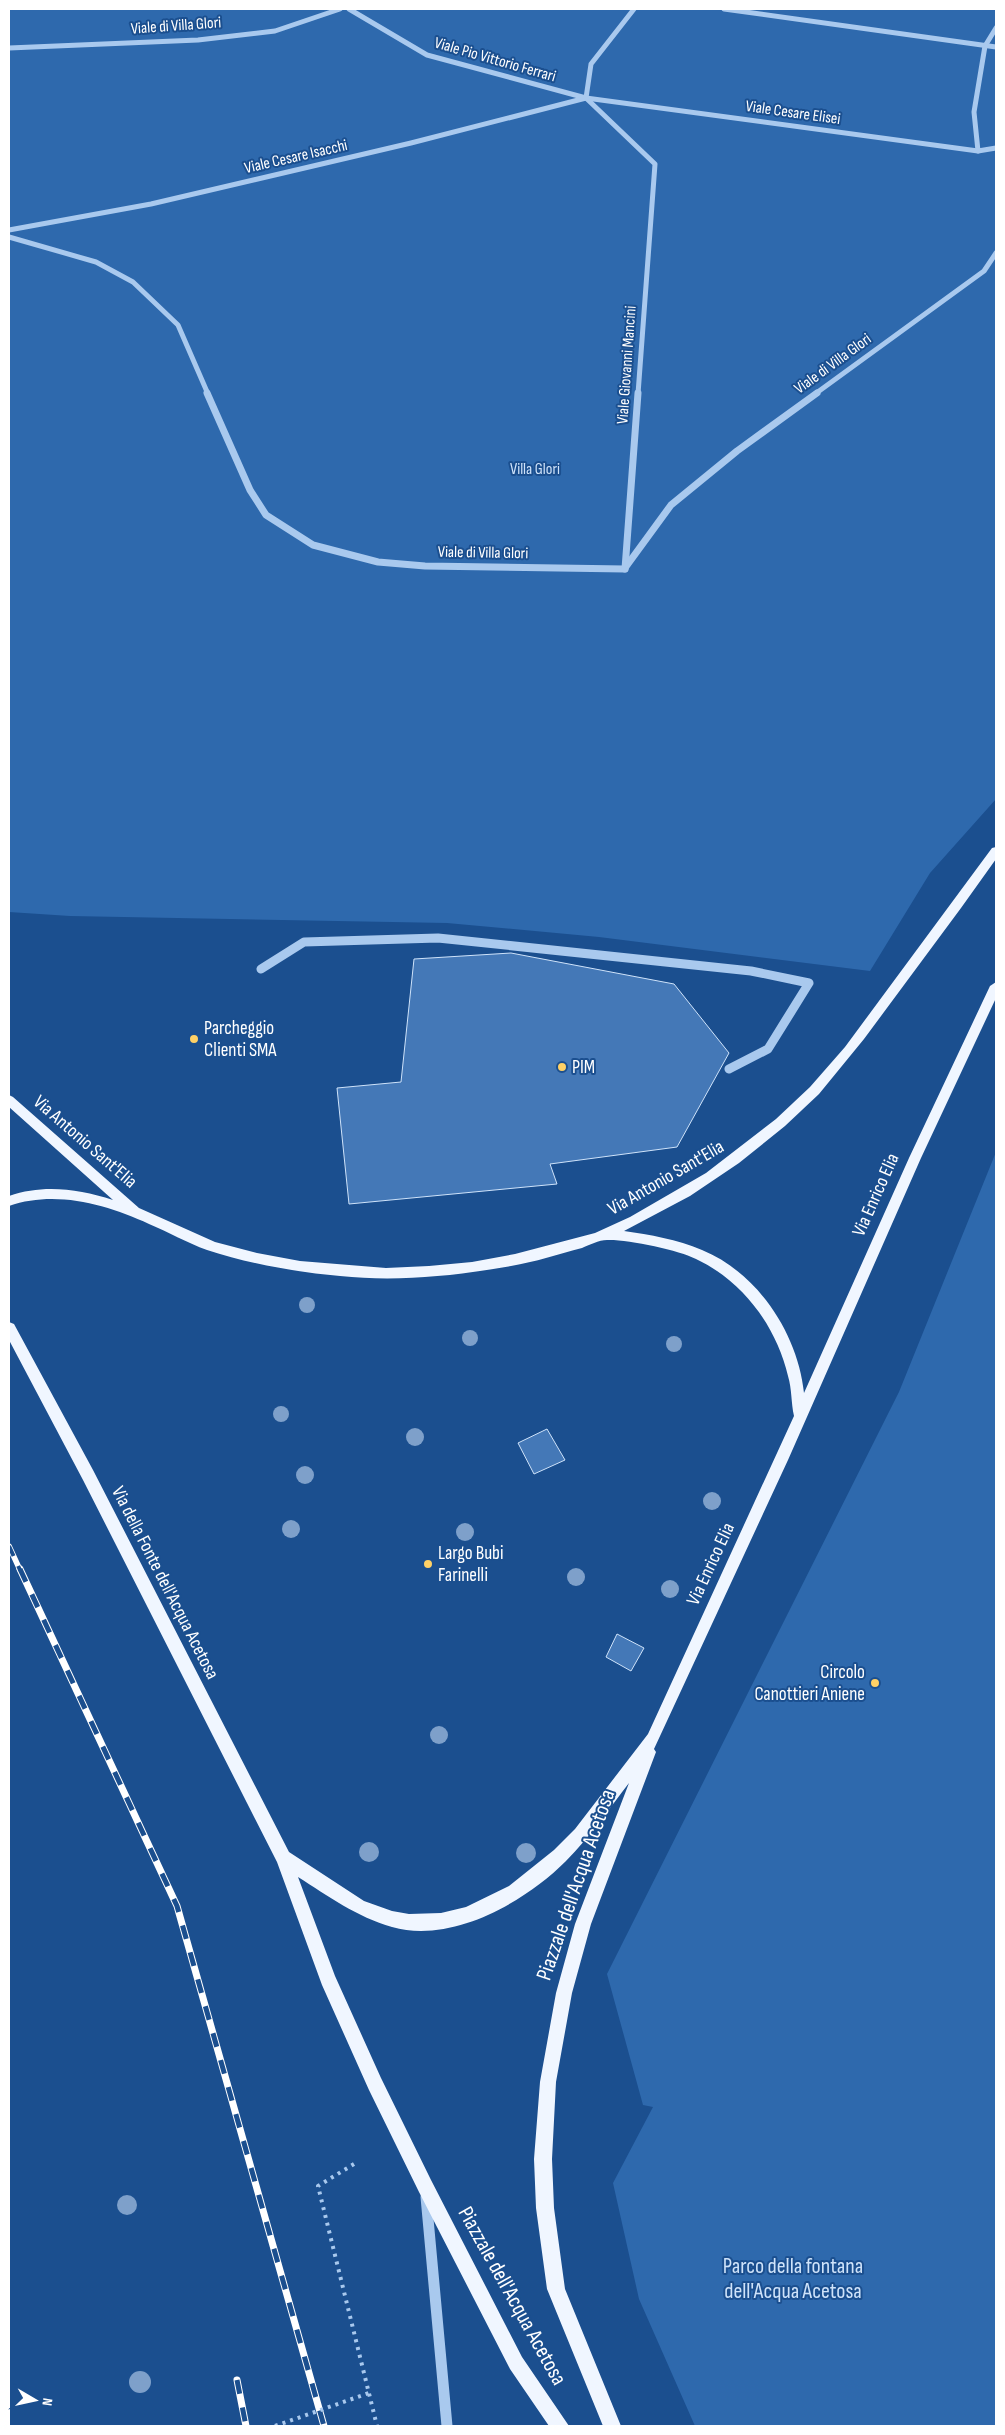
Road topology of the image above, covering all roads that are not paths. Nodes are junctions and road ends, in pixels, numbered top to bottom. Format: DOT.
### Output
graph roads {
  1 [pos="340,9"];
  2 [pos="348,9"];
  3 [pos="634,9"];
  4 [pos="724,9"];
  5 [pos="996,28"];
  6 [pos="985,46"];
  7 [pos="996,47"];
  8 [pos="9,48"];
  9 [pos="586,98"];
  10 [pos="996,148"];
  11 [pos="978,151"];
  12 [pos="9,230"];
  13 [pos="9,237"];
  14 [pos="996,253"];
  15 [pos="625,569"];
  16 [pos="996,852"];
  17 [pos="261,969"];
  18 [pos="996,986"];
  19 [pos="729,1069"];
  20 [pos="9,1100"];
  21 [pos="9,1201"];
  22 [pos="136,1212"];
  23 [pos="606,1234"];
  24 [pos="9,1328"];
  25 [pos="800,1414"];
  26 [pos="653,1739"];
  27 [pos="283,1858"];
  28 [pos="425,2186"];
  29 [pos="447,2426"];
  30 [pos="560,2426"];
  31 [pos="612,2426"];
  1 -- 8 [label="street, Viale di Villa Glori"];
  2 -- 9 [label="street, Viale Pio Vittorio Ferrari"];
  3 -- 9 [label="street"];
  4 -- 6 [label="street"];
  5 -- 6 [label="street"];
  6 -- 7 [label="street"];
  6 -- 11 [label="street"];
  9 -- 11 [label="street, Viale Cesare Elisei"];
  9 -- 12 [label="street, Viale Cesare Isacchi"];
  9 -- 15 [label="street, Viale Giovanni Mancini"];
  10 -- 11 [label="street, Viale Cesare Elisei"];
  13 -- 15 [label="street, Viale di Villa Glori"];
  14 -- 15 [label="street, Viale di Villa Glori"];
  16 -- 23 [label="main road, Via Antonio Sant'Elia"];
  17 -- 19 [label="street"];
  18 -- 25 [label="main road, Via Enrico Elia"];
  20 -- 22 [label="main road, Via Antonio Sant'Elia"];
  21 -- 22 [label="main road, Via Antonio Sant'Elia"];
  22 -- 23 [label="main road, Via Antonio Sant'Elia"];
  23 -- 25 [label="main road"];
  24 -- 27 [label="main road, Via della Fonte dell'Acqua Acetosa"];
  25 -- 26 [label="main road, Via Enrico Elia"];
  26 -- 27 [label="main road, Via Enrico Elia"];
  26 -- 31 [label="main road, Piazzale dell'Acqua Acetosa"];
  27 -- 28 [label="main road, Piazzale dell'Acqua Acetosa"];
  28 -- 29 [label="street, Piazzale dell'Acqua Acetosa"];
  28 -- 30 [label="main road, Piazzale dell'Acqua Acetosa"];
}
